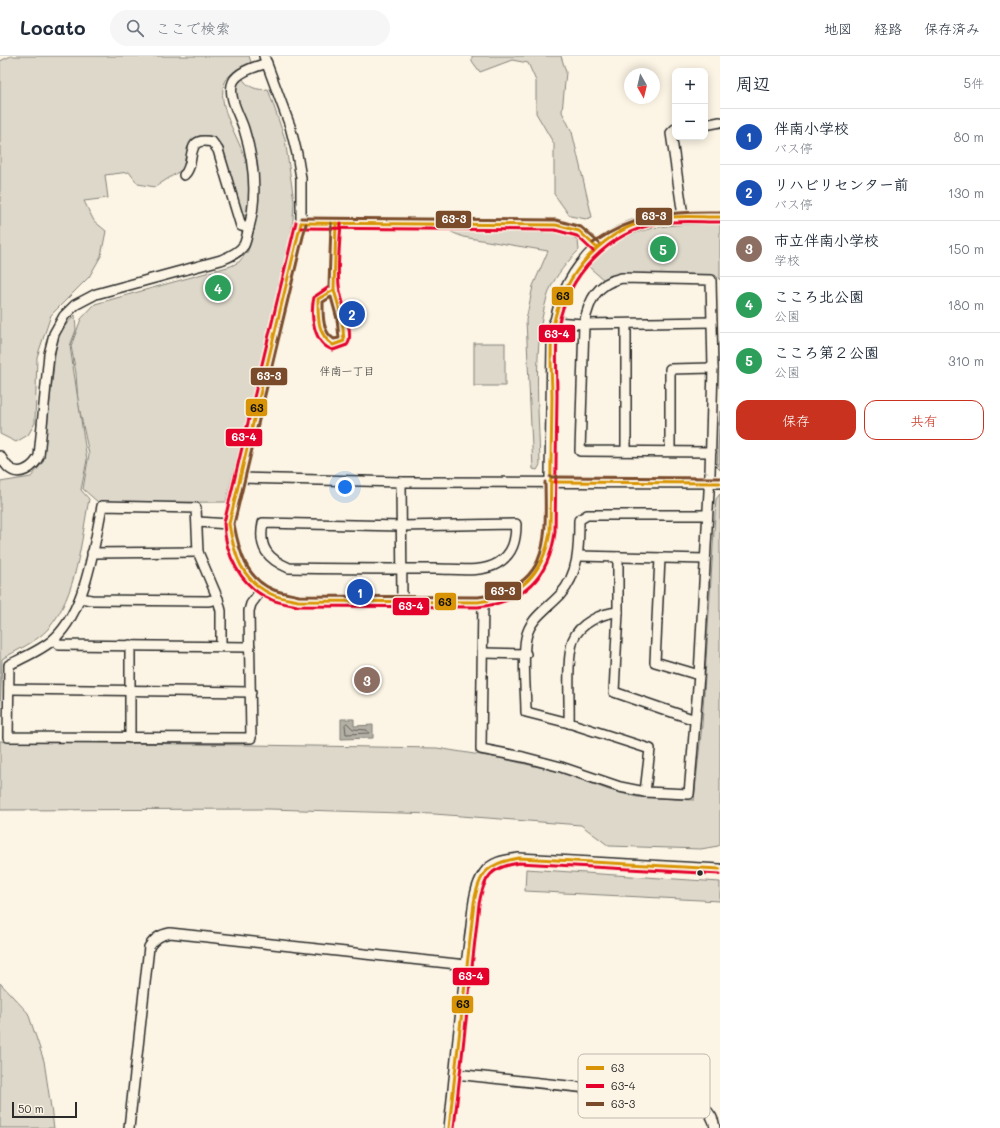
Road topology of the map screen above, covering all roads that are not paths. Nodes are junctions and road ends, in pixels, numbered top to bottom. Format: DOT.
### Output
graph roads {
  1 [pos="265,59"];
  2 [pos="720,122"];
  3 [pos="708,124"];
  4 [pos="672,140"];
  5 [pos="184,175"];
  6 [pos="683,216"];
  7 [pos="720,217"];
  8 [pos="301,222"];
  9 [pos="249,228"];
  10 [pos="596,247"];
  11 [pos="554,322"];
  12 [pos="712,322"];
  13 [pos="584,324"];
  14 [pos="626,324"];
  15 [pos="713,368"];
  16 [pos="626,451"];
  17 [pos="670,451"];
  18 [pos="711,452"];
  19 [pos="0,456"];
  20 [pos="241,478"];
  21 [pos="401,482"];
  22 [pos="550,482"];
  23 [pos="716,483"];
  24 [pos="707,515"];
  25 [pos="198,522"];
  26 [pos="229,524"];
  27 [pos="400,526"];
  28 [pos="198,552"];
  29 [pos="92,553"];
  30 [pos="579,556"];
  31 [pos="618,557"];
  32 [pos="660,558"];
  33 [pos="705,559"];
  34 [pos="400,569"];
  35 [pos="262,589"];
  36 [pos="81,598"];
  37 [pos="218,599"];
  38 [pos="402,602"];
  39 [pos="483,602"];
  40 [pos="618,612"];
  41 [pos="54,639"];
  42 [pos="130,645"];
  43 [pos="221,646"];
  44 [pos="250,647"];
  45 [pos="484,653"];
  46 [pos="526,654"];
  47 [pos="698,675"];
  48 [pos="9,689"];
  49 [pos="129,692"];
  50 [pos="251,692"];
  51 [pos="695,720"];
  52 [pos="569,724"];
  53 [pos="130,738"];
  54 [pos="645,792"];
  55 [pos="720,869"];
  56 [pos="466,965"];
  57 [pos="455,1074"];
  58 [pos="578,1087"];
  59 [pos="710,1116"];
  60 [pos="129,1128"];
  61 [pos="449,1128"];
  62 [pos="715,1128"];
  1 -- 8 [label="street"];
  1 -- 9 [label="street"];
  2 -- 3 [label="street"];
  4 -- 6 [label="street"];
  5 -- 9 [label="street"];
  6 -- 7 [label="street"];
  6 -- 10 [label="street"];
  8 -- 10 [label="street"];
  8 -- 20 [label="street"];
  9 -- 19 [label="street"];
  10 -- 11 [label="street"];
  11 -- 13 [label="street"];
  11 -- 22 [label="street"];
  12 -- 13 [label="street"];
  12 -- 14 [label="street"];
  12 -- 15 [label="street"];
  13 -- 14 [label="street"];
  13 -- 16 [label="street"];
  14 -- 16 [label="street"];
  15 -- 17 [label="street"];
  15 -- 18 [label="street"];
  16 -- 17 [label="street"];
  17 -- 18 [label="street"];
  18 -- 23 [label="street"];
  20 -- 21 [label="street"];
  20 -- 26 [label="street"];
  21 -- 22 [label="street"];
  21 -- 27 [label="street"];
  22 -- 23 [label="street"];
  22 -- 39 [label="street"];
  23 -- 24 [label="street"];
  24 -- 30 [label="street"];
  24 -- 33 [label="street"];
  25 -- 26 [label="street"];
  25 -- 28 [label="street"];
  25 -- 29 [label="street"];
  26 -- 35 [label="street"];
  27 -- 34 [label="street"];
  27 -- 34 [label="street"];
  27 -- 34 [label="street"];
  28 -- 29 [label="street"];
  28 -- 37 [label="street"];
  29 -- 36 [label="street"];
  30 -- 31 [label="street"];
  30 -- 46 [label="street"];
  31 -- 32 [label="street"];
  31 -- 40 [label="street"];
  32 -- 33 [label="street"];
  32 -- 47 [label="street"];
  33 -- 47 [label="street"];
  34 -- 38 [label="street"];
  35 -- 38 [label="street"];
  35 -- 44 [label="street"];
  36 -- 37 [label="street"];
  36 -- 41 [label="street"];
  37 -- 43 [label="street"];
  38 -- 39 [label="street"];
  39 -- 45 [label="street"];
  40 -- 51 [label="street"];
  40 -- 52 [label="street"];
  41 -- 42 [label="street"];
  41 -- 48 [label="street"];
  42 -- 43 [label="street"];
  42 -- 49 [label="street"];
  43 -- 44 [label="street"];
  44 -- 50 [label="street"];
  45 -- 46 [label="street"];
  45 -- 54 [label="street"];
  46 -- 52 [label="street"];
  47 -- 51 [label="street"];
  48 -- 49 [label="street"];
  48 -- 53 [label="street"];
  49 -- 50 [label="street"];
  49 -- 53 [label="street"];
  50 -- 53 [label="street"];
  51 -- 54 [label="street"];
  52 -- 54 [label="street"];
  55 -- 56 [label="street"];
  56 -- 57 [label="street"];
  56 -- 60 [label="street"];
  57 -- 58 [label="street"];
  57 -- 61 [label="street"];
  59 -- 62 [label="street"];
}
